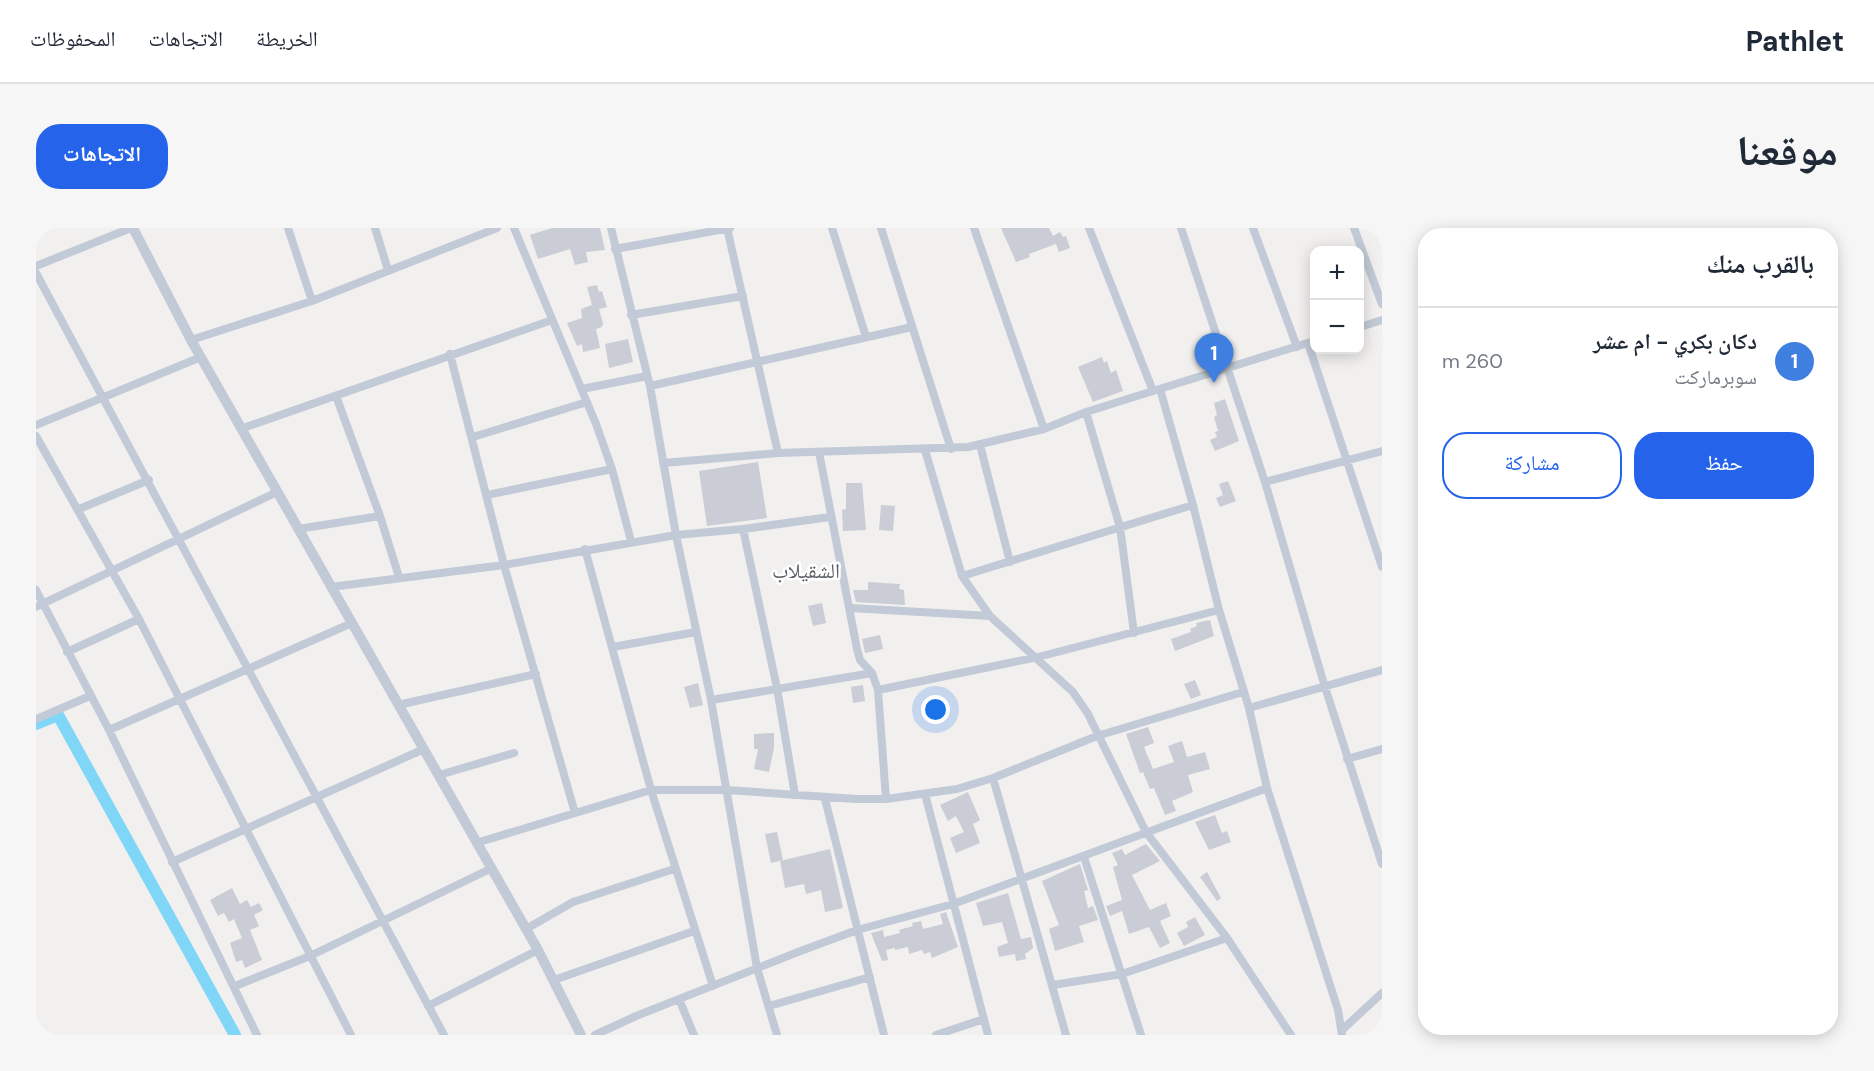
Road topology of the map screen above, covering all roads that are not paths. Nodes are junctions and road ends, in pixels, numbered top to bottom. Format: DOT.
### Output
graph roads {
  1 [pos="132,228"];
  2 [pos="288,228"];
  3 [pos="375,228"];
  4 [pos="497,228"];
  5 [pos="514,228"];
  6 [pos="610,228"];
  7 [pos="728,228"];
  8 [pos="832,228"];
  9 [pos="881,228"];
  10 [pos="974,228"];
  11 [pos="1089,228"];
  12 [pos="1181,228"];
  13 [pos="1252,228"];
  14 [pos="1354,228"];
  15 [pos="615,249"];
  16 [pos="36,266"];
  17 [pos="388,270"];
  18 [pos="36,273"];
  19 [pos="743,296"];
  20 [pos="312,301"];
  21 [pos="1382,304"];
  22 [pos="631,315"];
  23 [pos="552,320"];
  24 [pos="1382,321"];
  25 [pos="1364,326"];
  26 [pos="912,327"];
  27 [pos="866,337"];
  28 [pos="191,340"];
  29 [pos="1310,342"];
  30 [pos="1297,347"];
  31 [pos="450,354"];
  32 [pos="1315,354"];
  33 [pos="201,357"];
  34 [pos="758,363"];
  35 [pos="1228,368"];
  36 [pos="647,376"];
  37 [pos="650,386"];
  38 [pos="582,389"];
  39 [pos="1156,390"];
  40 [pos="336,396"];
  41 [pos="104,399"];
  42 [pos="587,402"];
  43 [pos="1086,412"];
  44 [pos="36,425"];
  45 [pos="243,428"];
  46 [pos="1044,429"];
  47 [pos="36,436"];
  48 [pos="473,437"];
  49 [pos="980,445"];
  50 [pos="951,448"];
  51 [pos="925,450"];
  52 [pos="1382,451"];
  53 [pos="819,452"];
  54 [pos="778,453"];
  55 [pos="1347,461"];
  56 [pos="663,463"];
  57 [pos="612,469"];
  58 [pos="149,480"];
  59 [pos="1265,482"];
  60 [pos="277,492"];
  61 [pos="487,495"];
  62 [pos="1193,505"];
  63 [pos="79,509"];
  64 [pos="380,516"];
  65 [pos="830,517"];
  66 [pos="1120,527"];
  67 [pos="298,529"];
  68 [pos="742,529"];
  69 [pos="676,535"];
  70 [pos="179,540"];
  71 [pos="631,541"];
  72 [pos="585,549"];
  73 [pos="1010,562"];
  74 [pos="504,565"];
  75 [pos="1382,567"];
  76 [pos="113,570"];
  77 [pos="962,576"];
  78 [pos="399,577"];
  79 [pos="331,587"];
  80 [pos="36,590"];
  81 [pos="40,605"];
  82 [pos="851,608"];
  83 [pos="1219,610"];
  84 [pos="990,616"];
  85 [pos="139,619"];
  86 [pos="352,623"];
  87 [pos="696,632"];
  88 [pos="1134,633"];
  89 [pos="613,647"];
  90 [pos="68,651"];
  91 [pos="1038,657"];
  92 [pos="248,668"];
  93 [pos="1382,670"];
  94 [pos="872,673"];
  95 [pos="536,674"];
  96 [pos="1324,684"];
  97 [pos="777,688"];
  98 [pos="878,690"];
  99 [pos="1243,692"];
  100 [pos="90,696"];
  101 [pos="181,699"];
  102 [pos="711,700"];
  103 [pos="398,705"];
  104 [pos="1249,708"];
  105 [pos="36,719"];
  106 [pos="109,730"];
  107 [pos="1097,736"];
  108 [pos="424,748"];
  109 [pos="1382,749"];
  110 [pos="514,753"];
  111 [pos="1347,759"];
  112 [pos="439,775"];
  113 [pos="993,778"];
  114 [pos="1267,788"];
  115 [pos="651,790"];
  116 [pos="727,790"];
  117 [pos="925,794"];
  118 [pos="795,795"];
  119 [pos="317,797"];
  120 [pos="886,798"];
  121 [pos="825,799"];
  122 [pos="575,813"];
  123 [pos="247,830"];
  124 [pos="1146,832"];
  125 [pos="476,843"];
  126 [pos="1084,857"];
  127 [pos="172,862"];
  128 [pos="1382,864"];
  129 [pos="490,869"];
  130 [pos="674,869"];
  131 [pos="1023,878"];
  132 [pos="953,904"];
  133 [pos="383,922"];
  134 [pos="526,929"];
  135 [pos="857,930"];
  136 [pos="694,931"];
  137 [pos="1227,938"];
  138 [pos="538,950"];
  139 [pos="310,956"];
  140 [pos="757,968"];
  141 [pos="1122,974"];
  142 [pos="870,977"];
  143 [pos="554,980"];
  144 [pos="235,986"];
  145 [pos="713,986"];
  146 [pos="1053,986"];
  147 [pos="1382,993"];
  148 [pos="679,999"];
  149 [pos="428,1006"];
  150 [pos="769,1006"];
  151 [pos="984,1019"];
  152 [pos="1342,1033"];
  153 [pos="257,1035"];
  154 [pos="351,1035"];
  155 [pos="444,1035"];
  156 [pos="581,1035"];
  157 [pos="595,1035"];
  158 [pos="694,1035"];
  159 [pos="777,1035"];
  160 [pos="884,1035"];
  161 [pos="936,1035"];
  162 [pos="988,1035"];
  163 [pos="1066,1035"];
  164 [pos="1141,1035"];
  165 [pos="1291,1035"];
  1 -- 16 [label="street"];
  1 -- 28 [label="street"];
  2 -- 20 [label="street"];
  3 -- 17 [label="street"];
  4 -- 17 [label="street"];
  5 -- 23 [label="street"];
  6 -- 15 [label="street"];
  7 -- 15 [label="street"];
  7 -- 19 [label="street"];
  8 -- 27 [label="street"];
  9 -- 26 [label="street"];
  10 -- 46 [label="street"];
  11 -- 39 [label="street"];
  12 -- 35 [label="street"];
  13 -- 30 [label="street"];
  14 -- 21 [label="street"];
  15 -- 22 [label="street"];
  17 -- 20 [label="street"];
  18 -- 41 [label="street"];
  19 -- 22 [label="street"];
  19 -- 34 [label="street"];
  20 -- 28 [label="street"];
  22 -- 36 [label="street"];
  23 -- 31 [label="street"];
  23 -- 38 [label="street"];
  24 -- 25 [label="street"];
  26 -- 27 [label="street"];
  26 -- 50 [label="street"];
  27 -- 34 [label="street"];
  28 -- 33 [label="street"];
  29 -- 30 [label="street"];
  30 -- 35 [label="street"];
  31 -- 40 [label="street"];
  31 -- 48 [label="street"];
  32 -- 55 [label="street"];
  33 -- 41 [label="street"];
  33 -- 45 [label="street"];
  34 -- 37 [label="street"];
  34 -- 54 [label="street"];
  35 -- 39 [label="street"];
  35 -- 59 [label="street"];
  36 -- 37 [label="street"];
  36 -- 38 [label="street"];
  37 -- 56 [label="street"];
  38 -- 42 [label="street"];
  39 -- 43 [label="street"];
  39 -- 62 [label="street"];
  40 -- 45 [label="street"];
  40 -- 64 [label="street"];
  41 -- 44 [label="street"];
  41 -- 58 [label="street"];
  42 -- 48 [label="street"];
  42 -- 57 [label="street"];
  43 -- 46 [label="street"];
  43 -- 66 [label="street"];
  45 -- 60 [label="street"];
  46 -- 49 [label="street"];
  47 -- 63 [label="street"];
  48 -- 61 [label="street"];
  49 -- 50 [label="street"];
  49 -- 73 [label="street"];
  50 -- 51 [label="street"];
  51 -- 53 [label="street"];
  51 -- 77 [label="street"];
  52 -- 55 [label="street"];
  53 -- 54 [label="street"];
  53 -- 65 [label="street"];
  54 -- 56 [label="street"];
  55 -- 59 [label="street"];
  55 -- 75 [label="street"];
  56 -- 69 [label="street"];
  57 -- 61 [label="street"];
  57 -- 71 [label="street"];
  58 -- 63 [label="street"];
  58 -- 70 [label="street"];
  59 -- 96 [label="street"];
  60 -- 67 [label="street"];
  60 -- 70 [label="street"];
  61 -- 74 [label="street"];
  62 -- 66 [label="street"];
  62 -- 83 [label="street"];
  63 -- 76 [label="street"];
  64 -- 67 [label="street"];
  64 -- 78 [label="street"];
  65 -- 68 [label="street"];
  65 -- 82 [label="street"];
  66 -- 73 [label="street"];
  66 -- 88 [label="street"];
  67 -- 79 [label="street"];
  68 -- 69 [label="street"];
  68 -- 97 [label="street"];
  69 -- 71 [label="street"];
  69 -- 87 [label="street"];
  70 -- 76 [label="street"];
  70 -- 92 [label="street"];
  71 -- 72 [label="street"];
  72 -- 74 [label="street"];
  72 -- 89 [label="street"];
  73 -- 77 [label="street"];
  74 -- 78 [label="street"];
  74 -- 95 [label="street"];
  76 -- 81 [label="street"];
  76 -- 85 [label="street"];
  77 -- 84 [label="street"];
  78 -- 79 [label="street"];
  79 -- 86 [label="street"];
  80 -- 81 [label="street"];
  81 -- 90 [label="street"];
  82 -- 84 [label="street"];
  82 -- 94 [label="street"];
  83 -- 88 [label="street"];
  83 -- 99 [label="street"];
  84 -- 91 [label="street"];
  85 -- 90 [label="street"];
  85 -- 101 [label="street"];
  86 -- 92 [label="street"];
  86 -- 103 [label="street"];
  87 -- 89 [label="street"];
  87 -- 102 [label="street"];
  88 -- 91 [label="street"];
  89 -- 115 [label="street"];
  90 -- 100 [label="street"];
  91 -- 98 [label="street"];
  91 -- 107 [label="street"];
  92 -- 101 [label="street"];
  92 -- 119 [label="street"];
  93 -- 96 [label="street"];
  94 -- 97 [label="street"];
  94 -- 98 [label="street"];
  95 -- 103 [label="street"];
  95 -- 122 [label="street"];
  96 -- 104 [label="street"];
  96 -- 111 [label="street"];
  97 -- 102 [label="street"];
  97 -- 118 [label="street"];
  98 -- 120 [label="street"];
  99 -- 104 [label="street"];
  99 -- 107 [label="street"];
  100 -- 105 [label="street"];
  100 -- 106 [label="street"];
  101 -- 106 [label="street"];
  101 -- 123 [label="street"];
  102 -- 116 [label="street"];
  103 -- 108 [label="street"];
  104 -- 114 [label="street"];
  106 -- 127 [label="street"];
  107 -- 113 [label="street"];
  107 -- 124 [label="street"];
  108 -- 112 [label="street"];
  108 -- 119 [label="street"];
  109 -- 111 [label="street"];
  110 -- 112 [label="street"];
  111 -- 128 [label="street"];
  112 -- 125 [label="street"];
  113 -- 117 [label="street"];
  113 -- 131 [label="street"];
  114 -- 124 [label="street"];
  114 -- 152 [label="street"];
  115 -- 116 [label="street"];
  115 -- 122 [label="street"];
  115 -- 130 [label="street"];
  116 -- 118 [label="street"];
  116 -- 140 [label="street"];
  117 -- 120 [label="street"];
  117 -- 132 [label="street"];
  118 -- 121 [label="street"];
  119 -- 123 [label="street"];
  119 -- 133 [label="street"];
  120 -- 121 [label="street"];
  121 -- 135 [label="street"];
  122 -- 125 [label="street"];
  123 -- 127 [label="street"];
  123 -- 139 [label="street"];
  124 -- 126 [label="street"];
  124 -- 137 [label="street"];
  125 -- 129 [label="street"];
  126 -- 131 [label="street"];
  126 -- 141 [label="street"];
  127 -- 144 [label="street"];
  129 -- 133 [label="street"];
  129 -- 134 [label="street"];
  130 -- 134 [label="street"];
  130 -- 136 [label="street"];
  131 -- 132 [label="street"];
  131 -- 146 [label="street"];
  132 -- 135 [label="street"];
  132 -- 151 [label="street"];
  133 -- 139 [label="street"];
  133 -- 149 [label="street"];
  134 -- 138 [label="street"];
  135 -- 140 [label="street"];
  135 -- 142 [label="street"];
  136 -- 143 [label="street"];
  136 -- 145 [label="street"];
  137 -- 141 [label="street"];
  137 -- 165 [label="street"];
  138 -- 143 [label="street"];
  138 -- 149 [label="street"];
  139 -- 144 [label="street"];
  139 -- 154 [label="street"];
  140 -- 145 [label="street"];
  140 -- 150 [label="street"];
  141 -- 146 [label="street"];
  141 -- 164 [label="street"];
  142 -- 150 [label="street"];
  142 -- 160 [label="street"];
  143 -- 156 [label="street"];
  144 -- 153 [label="street"];
  145 -- 148 [label="street"];
  146 -- 163 [label="street"];
  147 -- 152 [label="street"];
  148 -- 157 [label="street"];
  148 -- 158 [label="street"];
  149 -- 155 [label="street"];
  150 -- 159 [label="street"];
  151 -- 161 [label="street"];
  151 -- 162 [label="street"];
}
